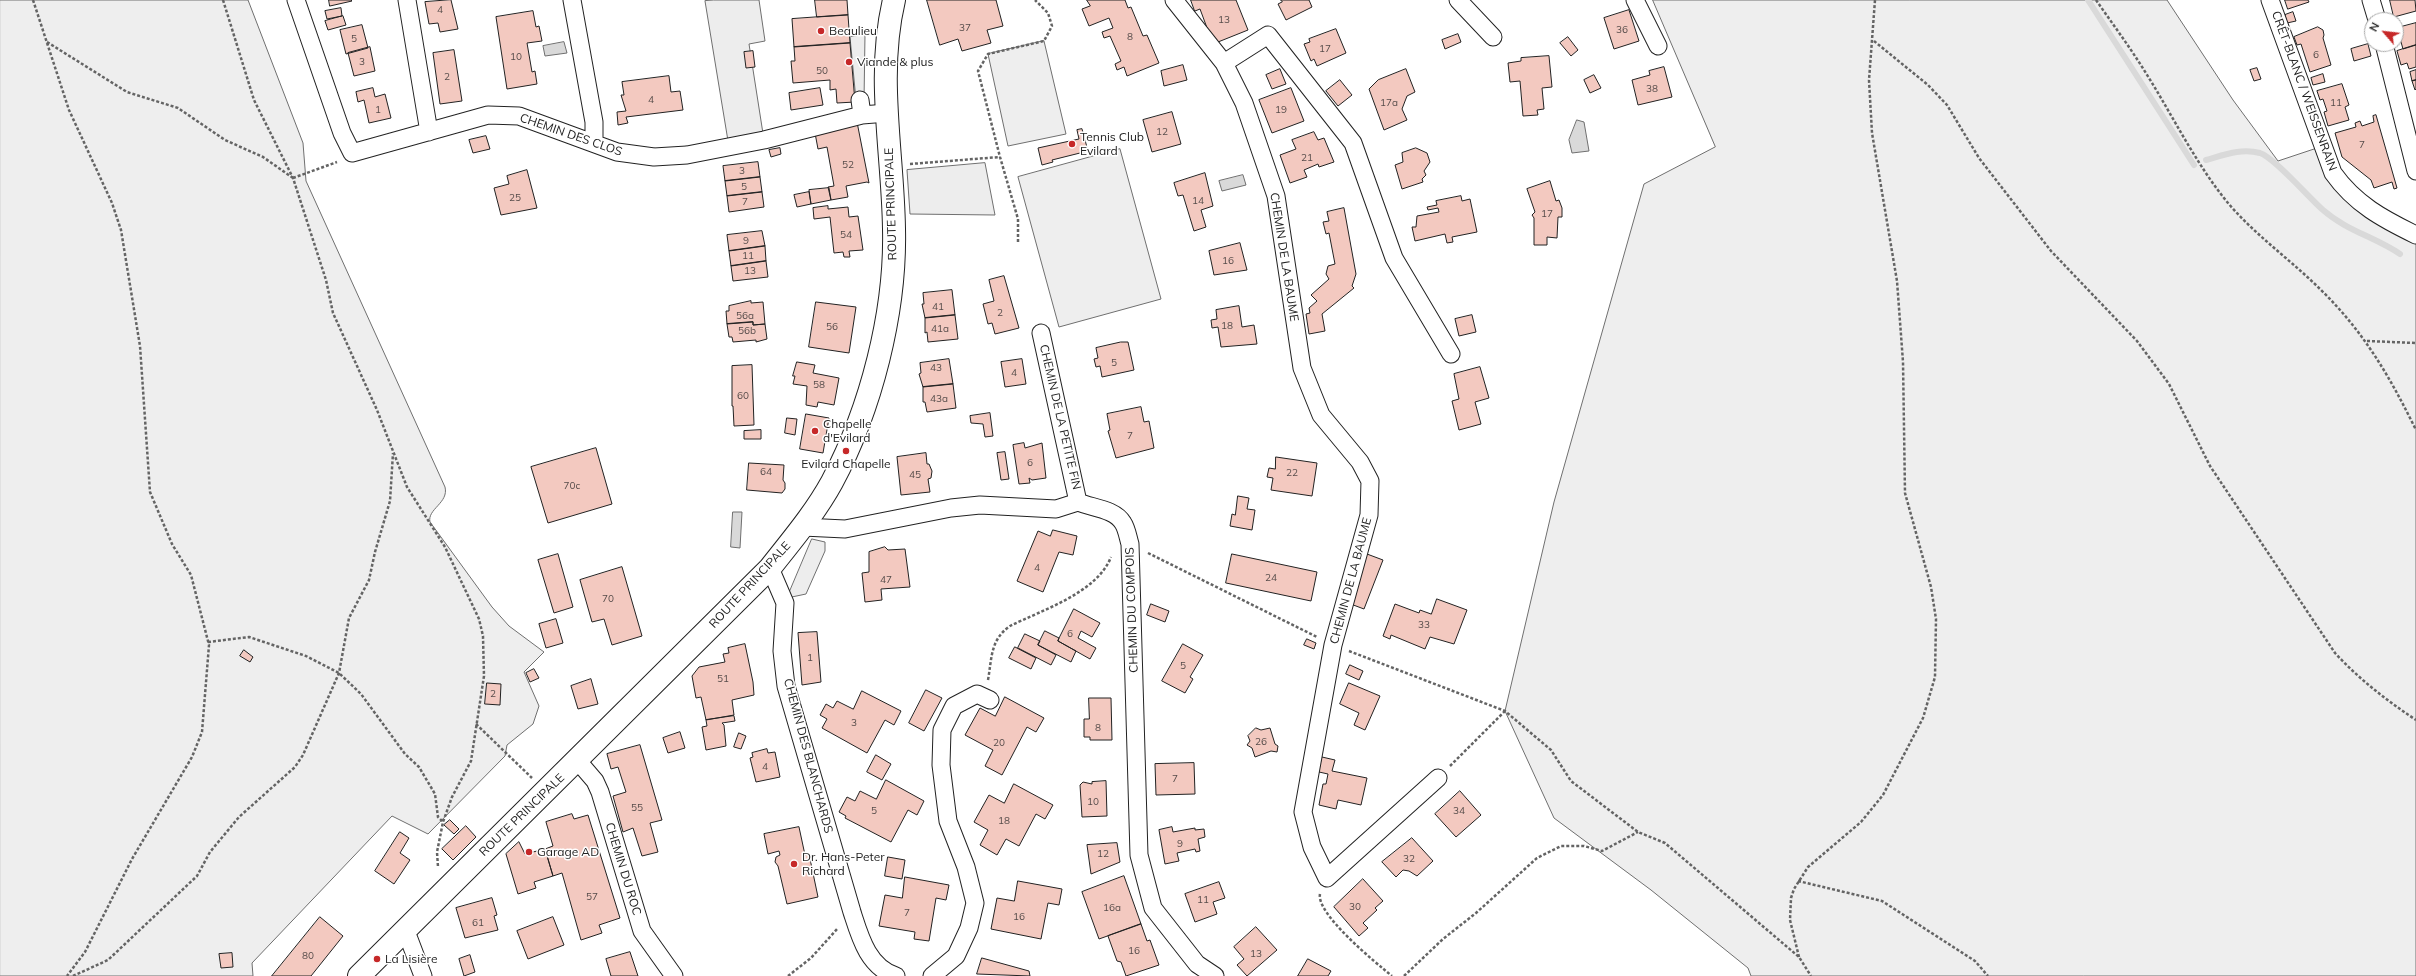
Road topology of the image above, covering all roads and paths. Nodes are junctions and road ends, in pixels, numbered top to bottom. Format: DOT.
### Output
graph roads {
  1 [pos="33,0"];
  2 [pos="223,0"];
  3 [pos="296,0"];
  4 [pos="407,0"];
  5 [pos="572,0"];
  6 [pos="894,0"];
  7 [pos="1035,0"];
  8 [pos="1174,0"];
  9 [pos="1458,0"];
  10 [pos="1635,0"];
  11 [pos="1875,0"];
  12 [pos="2096,0"];
  13 [pos="2270,0"];
  14 [pos="2371,0"];
  15 [pos="2375,12"];
  16 [pos="1493,37"];
  17 [pos="46,41"];
  18 [pos="1874,41"];
  19 [pos="1658,46"];
  20 [pos="2386,52"];
  21 [pos="1224,63"];
  22 [pos="887,113"];
  23 [pos="429,132"];
  24 [pos="594,142"];
  25 [pos="1000,157"];
  26 [pos="907,164"];
  27 [pos="318,168"];
  28 [pos="2416,171"];
  29 [pos="293,178"];
  30 [pos="2416,236"];
  31 [pos="1018,242"];
  32 [pos="1041,332"];
  33 [pos="2367,341"];
  34 [pos="2416,343"];
  35 [pos="1451,354"];
  36 [pos="2416,430"];
  37 [pos="393,452"];
  38 [pos="1078,502"];
  39 [pos="803,527"];
  40 [pos="1130,544"];
  41 [pos="1111,553"];
  42 [pos="770,568"];
  43 [pos="208,642"];
  44 [pos="1333,645"];
  45 [pos="339,673"];
  46 [pos="984,697"];
  47 [pos="1505,711"];
  48 [pos="2416,720"];
  49 [pos="476,724"];
  50 [pos="577,760"];
  51 [pos="1438,778"];
  52 [pos="546,791"];
  53 [pos="443,822"];
  54 [pos="1638,832"];
  55 [pos="439,875"];
  56 [pos="1327,878"];
  57 [pos="1798,881"];
  58 [pos="852,912"];
  59 [pos="404,932"];
  60 [pos="1798,957"];
  61 [pos="942,973"];
  62 [pos="67,976"];
  63 [pos="73,976"];
  64 [pos="360,976"];
  65 [pos="423,976"];
  66 [pos="674,976"];
  67 [pos="788,976"];
  68 [pos="896,976"];
  69 [pos="1215,976"];
  70 [pos="1392,976"];
  71 [pos="1404,976"];
  72 [pos="1811,976"];
  73 [pos="1988,976"];
  1 -- 17 [label="path"];
  2 -- 29 [label="path"];
  3 -- 23 [label="street, CHEMIN DES CLOS"];
  4 -- 23 [label="street"];
  5 -- 24 [label="street"];
  6 -- 22 [label="street, ROUTE PRINCIPALE"];
  7 -- 25 [label="path"];
  8 -- 21 [label="street, CHEMIN DE LA BAUME"];
  9 -- 16 [label="street"];
  10 -- 19 [label="street"];
  11 -- 18 [label="path"];
  12 -- 33 [label="path"];
  13 -- 30 [label="street, CRÊT-BLANC / WEISSENRAIN"];
  14 -- 15 [label="street"];
  17 -- 29 [label="path"];
  17 -- 43 [label="path"];
  18 -- 48 [label="path"];
  18 -- 57 [label="path"];
  20 -- 28 [label="street"];
  21 -- 35 [label="street"];
  21 -- 44 [label="street, CHEMIN DE LA BAUME"];
  22 -- 24 [label="street, CHEMIN DES CLOS"];
  22 -- 39 [label="street, ROUTE PRINCIPALE"];
  23 -- 24 [label="street, CHEMIN DES CLOS"];
  25 -- 26 [label="path"];
  25 -- 31 [label="path"];
  27 -- 29 [label="path"];
  29 -- 37 [label="path"];
  32 -- 38 [label="street, CHEMIN DE LA PETITE FIN"];
  33 -- 34 [label="path"];
  33 -- 36 [label="path"];
  37 -- 45 [label="path"];
  37 -- 49 [label="path"];
  38 -- 39 [label="street"];
  38 -- 40 [label="street, CHEMIN DU COMPOIS"];
  39 -- 42 [label="street, ROUTE PRINCIPALE"];
  40 -- 44 [label="path"];
  40 -- 69 [label="street, CHEMIN DU COMPOIS"];
  41 -- 46 [label="path"];
  42 -- 50 [label="street, ROUTE PRINCIPALE"];
  42 -- 58 [label="street, CHEMIN DES BLANCHARDS"];
  43 -- 45 [label="path"];
  43 -- 62 [label="path"];
  44 -- 47 [label="path"];
  44 -- 56 [label="street, CHEMIN DE LA BAUME"];
  45 -- 53 [label="path"];
  45 -- 63 [label="path"];
  46 -- 61 [label="street"];
  47 -- 51 [label="path"];
  47 -- 54 [label="path"];
  49 -- 52 [label="path"];
  49 -- 53 [label="path"];
  50 -- 52 [label="street, ROUTE PRINCIPALE"];
  50 -- 66 [label="street, CHEMIN DU ROC"];
  51 -- 56 [label="street"];
  52 -- 59 [label="street, ROUTE PRINCIPALE"];
  53 -- 55 [label="path"];
  54 -- 60 [label="path"];
  54 -- 71 [label="path"];
  56 -- 70 [label="path"];
  57 -- 60 [label="path"];
  57 -- 73 [label="path"];
  58 -- 67 [label="path"];
  58 -- 68 [label="street, CHEMIN DES BLANCHARDS"];
  59 -- 64 [label="street, ROUTE PRINCIPALE"];
  59 -- 65 [label="street"];
  60 -- 72 [label="path"];
}
